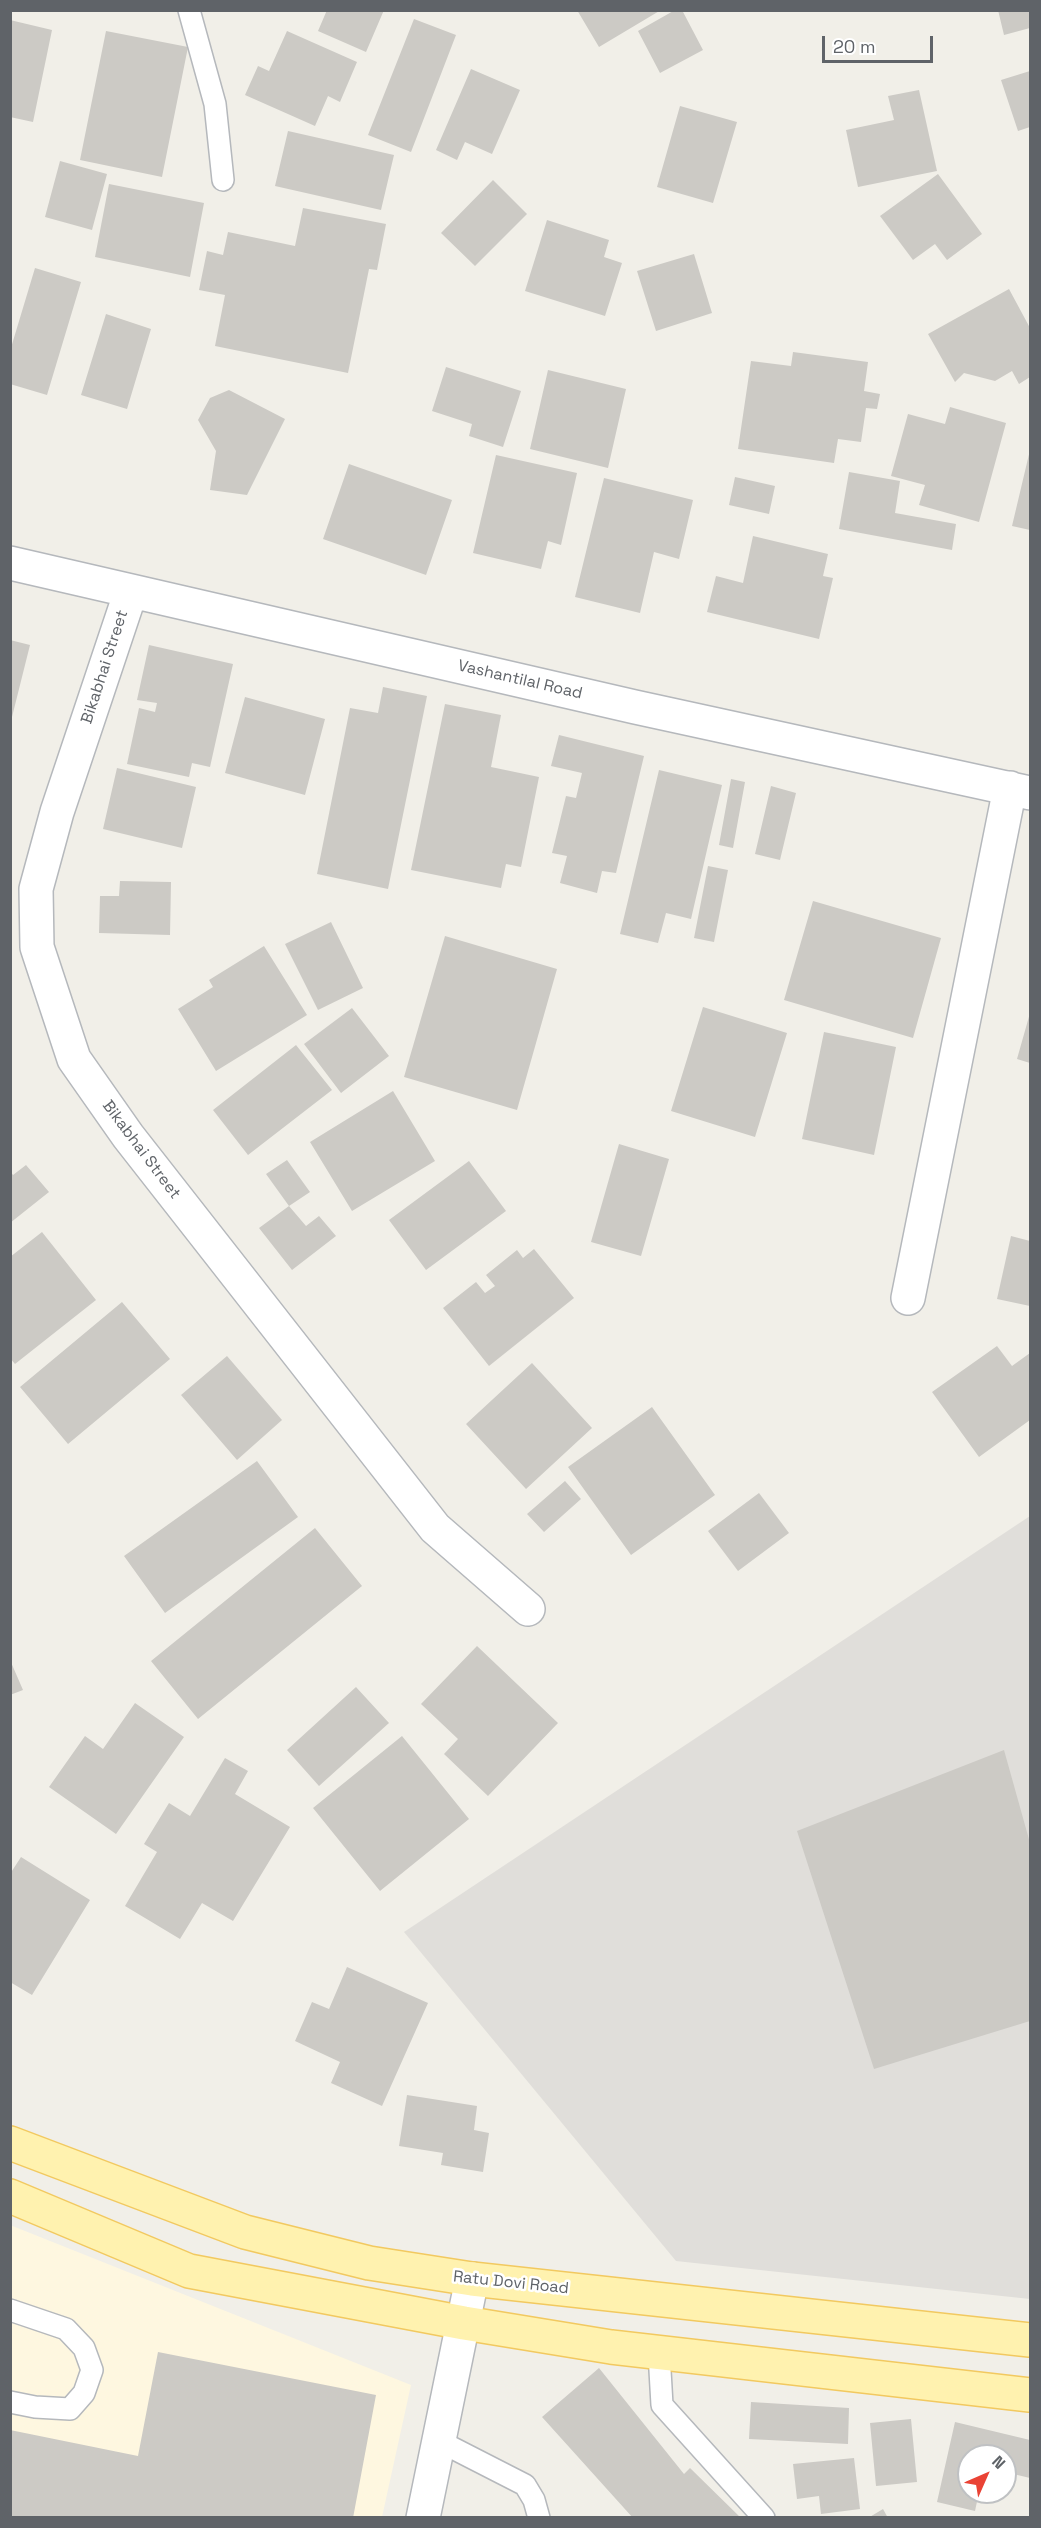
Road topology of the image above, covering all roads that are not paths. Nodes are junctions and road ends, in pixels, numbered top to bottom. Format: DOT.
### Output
graph roads {
  1 [pos="189,10"];
  2 [pos="223,180"];
  3 [pos="10,563"];
  4 [pos="131,591"];
  5 [pos="1020,790"];
  6 [pos="908,1298"];
  7 [pos="528,1609"];
  8 [pos="10,2143"];
  9 [pos="10,2196"];
  10 [pos="472,2280"];
  11 [pos="10,2310"];
  12 [pos="464,2323"];
  13 [pos="1030,2340"];
  14 [pos="659,2353"];
  15 [pos="1030,2395"];
  16 [pos="10,2402"];
  17 [pos="439,2441"];
  18 [pos="423,2517"];
  19 [pos="539,2517"];
  20 [pos="764,2517"];
  1 -- 2 [label="lane"];
  3 -- 4 [label="street, Vashantilal Road"];
  4 -- 5 [label="street, Vashantilal Road"];
  4 -- 7 [label="street, Bikabhai Street"];
  5 -- 6 [label="street"];
  8 -- 10 [label="main road, Ratu Dovi Road"];
  9 -- 12 [label="main road"];
  10 -- 12 [label="street"];
  10 -- 13 [label="main road, Ratu Dovi Road"];
  11 -- 16 [label="lane"];
  12 -- 14 [label="main road"];
  12 -- 17 [label="street"];
  14 -- 15 [label="main road"];
  14 -- 20 [label="lane"];
  17 -- 18 [label="street"];
  17 -- 19 [label="lane"];
}
